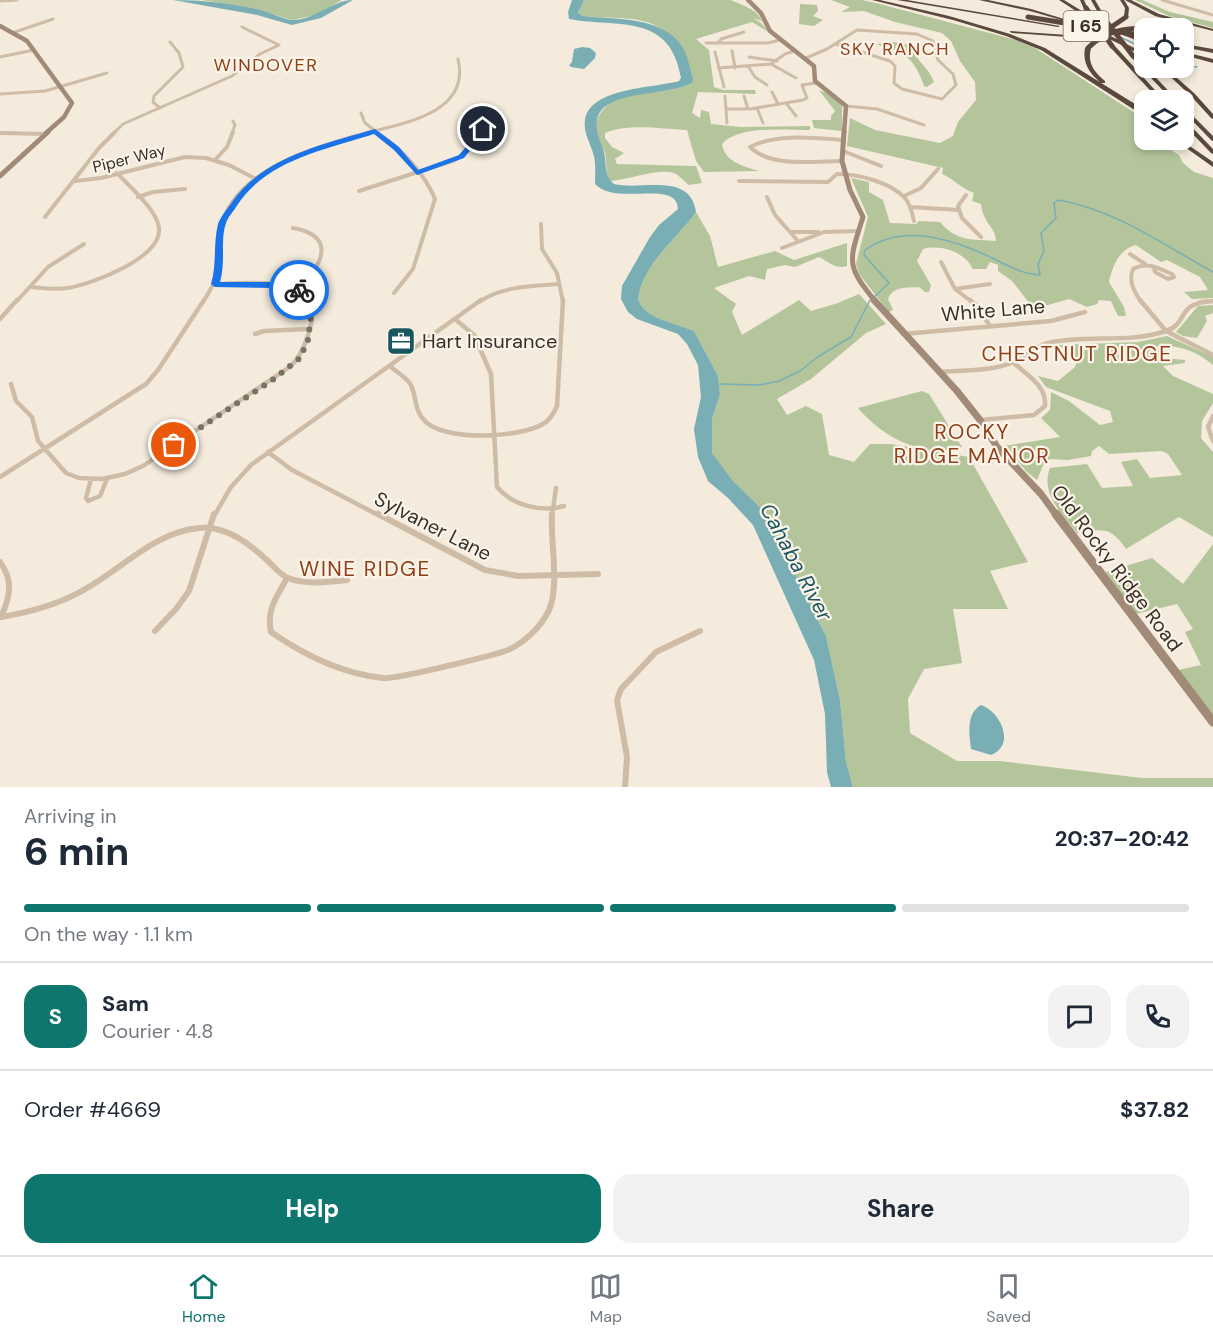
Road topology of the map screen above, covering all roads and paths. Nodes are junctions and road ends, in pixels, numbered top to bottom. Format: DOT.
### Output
graph roads {
  1 [pos="17,0"];
  2 [pos="748,0"];
  3 [pos="874,0"];
  4 [pos="899,0"];
  5 [pos="923,0"];
  6 [pos="981,0"];
  7 [pos="1060,0"];
  8 [pos="1082,0"];
  9 [pos="1093,0"];
  10 [pos="1122,0"];
  11 [pos="1127,0"];
  12 [pos="1162,0"];
  13 [pos="0,1"];
  14 [pos="1213,15"];
  15 [pos="947,17"];
  16 [pos="53,19"];
  17 [pos="0,27"];
  18 [pos="242,27"];
  19 [pos="1134,29"];
  20 [pos="1194,30"];
  21 [pos="15,32"];
  22 [pos="744,32"];
  23 [pos="1213,32"];
  24 [pos="1134,36"];
  25 [pos="1134,37"];
  26 [pos="1134,37"];
  27 [pos="780,40"];
  28 [pos="170,42"];
  29 [pos="719,42"];
  30 [pos="706,44"];
  31 [pos="836,44"];
  32 [pos="1194,45"];
  33 [pos="1194,47"];
  34 [pos="34,50"];
  35 [pos="1134,50"];
  36 [pos="1212,50"];
  37 [pos="732,51"];
  38 [pos="794,51"];
  39 [pos="715,52"];
  40 [pos="1194,56"];
  41 [pos="0,57"];
  42 [pos="749,57"];
  43 [pos="458,58"];
  44 [pos="806,58"];
  45 [pos="1213,60"];
  46 [pos="777,61"];
  47 [pos="771,64"];
  48 [pos="748,66"];
  49 [pos="718,68"];
  50 [pos="735,68"];
  51 [pos="107,73"];
  52 [pos="796,78"];
  53 [pos="1175,78"];
  54 [pos="816,83"];
  55 [pos="766,85"];
  56 [pos="61,87"];
  57 [pos="724,87"];
  58 [pos="1153,90"];
  59 [pos="1165,90"];
  60 [pos="772,92"];
  61 [pos="0,94"];
  62 [pos="725,96"];
  63 [pos="744,96"];
  64 [pos="786,103"];
  65 [pos="778,104"];
  66 [pos="846,106"];
  67 [pos="1134,106"];
  68 [pos="1134,106"];
  69 [pos="160,108"];
  70 [pos="757,108"];
  71 [pos="726,109"];
  72 [pos="748,109"];
  73 [pos="888,112"];
  74 [pos="361,113"];
  75 [pos="796,116"];
  76 [pos="1213,117"];
  77 [pos="881,118"];
  78 [pos="1194,119"];
  79 [pos="232,122"];
  80 [pos="727,123"];
  81 [pos="763,123"];
  82 [pos="924,125"];
  83 [pos="483,129"];
  84 [pos="375,131"];
  85 [pos="0,132"];
  86 [pos="1194,132"];
  87 [pos="45,134"];
  88 [pos="1213,139"];
  89 [pos="843,140"];
  90 [pos="1192,150"];
  91 [pos="843,151"];
  92 [pos="1213,152"];
  93 [pos="216,159"];
  94 [pos="842,161"];
  95 [pos="1213,165"];
  96 [pos="881,166"];
  97 [pos="938,169"];
  98 [pos="117,173"];
  99 [pos="417,173"];
  100 [pos="845,174"];
  101 [pos="0,176"];
  102 [pos="256,179"];
  103 [pos="75,181"];
  104 [pos="739,181"];
  105 [pos="185,189"];
  106 [pos="359,191"];
  107 [pos="966,195"];
  108 [pos="904,196"];
  109 [pos="138,197"];
  110 [pos="767,197"];
  111 [pos="910,207"];
  112 [pos="959,210"];
  113 [pos="45,217"];
  114 [pos="914,221"];
  115 [pos="541,224"];
  116 [pos="293,228"];
  117 [pos="859,231"];
  118 [pos="790,232"];
  119 [pos="824,232"];
  120 [pos="981,237"];
  121 [pos="798,240"];
  122 [pos="84,244"];
  123 [pos="782,248"];
  124 [pos="1130,254"];
  125 [pos="941,262"];
  126 [pos="1145,264"];
  127 [pos="1154,267"];
  128 [pos="215,284"];
  129 [pos="559,284"];
  130 [pos="990,284"];
  131 [pos="31,287"];
  132 [pos="297,289"];
  133 [pos="955,289"];
  134 [pos="394,293"];
  135 [pos="1213,302"];
  136 [pos="1085,312"];
  137 [pos="0,319"];
  138 [pos="456,320"];
  139 [pos="990,326"];
  140 [pos="309,329"];
  141 [pos="1167,331"];
  142 [pos="255,334"];
  143 [pos="903,334"];
  144 [pos="1213,355"];
  145 [pos="1014,363"];
  146 [pos="391,367"];
  147 [pos="939,372"];
  148 [pos="10,384"];
  149 [pos="1213,416"];
  150 [pos="980,420"];
  151 [pos="493,433"];
  152 [pos="1213,441"];
  153 [pos="45,449"];
  154 [pos="268,453"];
  155 [pos="0,477"];
  156 [pos="91,479"];
  157 [pos="107,479"];
  158 [pos="556,488"];
  159 [pos="564,506"];
  160 [pos="554,510"];
  161 [pos="209,528"];
  162 [pos="0,562"];
  163 [pos="598,574"];
  164 [pos="553,576"];
  165 [pos="287,578"];
  166 [pos="347,580"];
  167 [pos="1,618"];
  168 [pos="155,631"];
  169 [pos="700,632"];
  170 [pos="1213,722"];
  171 [pos="625,787"];
  1 -- 13 [label="street"];
  2 -- 27 [label="street"];
  3 -- 15 [label="highway"];
  4 -- 25 [label="highway, I 65, bridge"];
  5 -- 26 [label="highway, I 65, bridge"];
  6 -- 35 [label="highway"];
  7 -- 24 [label="highway"];
  8 -- 58 [label="highway, bridge"];
  9 -- 59 [label="highway, bridge"];
  10 -- 15 [label="highway, bridge"];
  11 -- 23 [label="highway"];
  12 -- 14 [label="street"];
  15 -- 67 [label="highway"];
  16 -- 21 [label="street"];
  17 -- 21 [label="street"];
  18 -- 69 [label="street"];
  19 -- 68 [label="highway, bridge"];
  20 -- 23 [label="highway"];
  21 -- 34 [label="street"];
  22 -- 29 [label="street"];
  27 -- 29 [label="street"];
  27 -- 38 [label="street"];
  28 -- 69 [label="street"];
  29 -- 30 [label="street"];
  31 -- 31 [label="street"];
  31 -- 44 [label="street"];
  32 -- 36 [label="highway"];
  33 -- 36 [label="highway"];
  34 -- 41 [label="street"];
  34 -- 56 [label="street"];
  37 -- 50 [label="street"];
  38 -- 44 [label="street"];
  38 -- 46 [label="street"];
  39 -- 49 [label="street"];
  40 -- 45 [label="highway"];
  42 -- 46 [label="street"];
  43 -- 84 [label="street"];
  44 -- 54 [label="street"];
  46 -- 47 [label="street"];
  47 -- 48 [label="street"];
  47 -- 52 [label="street"];
  48 -- 50 [label="street"];
  48 -- 55 [label="street"];
  49 -- 50 [label="street"];
  49 -- 57 [label="street"];
  51 -- 56 [label="street"];
  53 -- 76 [label="highway"];
  54 -- 64 [label="street"];
  54 -- 66 [label="street"];
  56 -- 61 [label="street"];
  56 -- 87 [label="street"];
  60 -- 65 [label="street"];
  62 -- 71 [label="street"];
  63 -- 72 [label="street"];
  64 -- 65 [label="street"];
  64 -- 75 [label="street"];
  65 -- 70 [label="street"];
  66 -- 73 [label="street"];
  66 -- 89 [label="street, Old Rocky Ridge Road"];
  69 -- 103 [label="street"];
  70 -- 72 [label="street"];
  70 -- 81 [label="street"];
  71 -- 72 [label="street"];
  71 -- 80 [label="street"];
  73 -- 77 [label="street"];
  73 -- 82 [label="street"];
  74 -- 84 [label="street"];
  78 -- 88 [label="highway"];
  79 -- 93 [label="street"];
  83 -- 99 [label="street"];
  84 -- 99 [label="street"];
  84 -- 102 [label="street"];
  85 -- 87 [label="street"];
  86 -- 92 [label="highway"];
  87 -- 101 [label="street"];
  89 -- 91 [label="street, Old Rocky Ridge Road"];
  89 -- 94 [label="street"];
  90 -- 95 [label="highway"];
  91 -- 94 [label="street, Old Rocky Ridge Road"];
  91 -- 96 [label="street"];
  93 -- 98 [label="street, Piper Way"];
  93 -- 102 [label="street, Piper Way"];
  94 -- 100 [label="street, Old Rocky Ridge Road"];
  97 -- 108 [label="street"];
  98 -- 103 [label="street, Piper Way"];
  98 -- 109 [label="street"];
  99 -- 106 [label="street"];
  99 -- 134 [label="street"];
  100 -- 104 [label="street"];
  100 -- 108 [label="street"];
  100 -- 117 [label="street, Old Rocky Ridge Road"];
  102 -- 128 [label="street"];
  103 -- 113 [label="street"];
  105 -- 109 [label="street"];
  107 -- 112 [label="street"];
  108 -- 111 [label="street"];
  109 -- 131 [label="street"];
  110 -- 118 [label="street"];
  111 -- 112 [label="street"];
  111 -- 114 [label="street"];
  112 -- 120 [label="street"];
  115 -- 129 [label="street"];
  116 -- 132 [label="street"];
  117 -- 119 [label="street"];
  117 -- 143 [label="street, Old Rocky Ridge Road"];
  118 -- 119 [label="street"];
  118 -- 121 [label="street"];
  119 -- 121 [label="street"];
  121 -- 123 [label="street"];
  122 -- 131 [label="street"];
  124 -- 126 [label="street"];
  125 -- 133 [label="street"];
  126 -- 127 [label="street"];
  126 -- 141 [label="street"];
  127 -- 127 [label="street"];
  128 -- 132 [label="street"];
  128 -- 153 [label="street"];
  129 -- 138 [label="street"];
  129 -- 151 [label="street"];
  130 -- 133 [label="street"];
  131 -- 137 [label="street"];
  132 -- 140 [label="street"];
  133 -- 139 [label="street"];
  135 -- 141 [label="street"];
  136 -- 139 [label="street, White Lane"];
  138 -- 146 [label="street"];
  138 -- 151 [label="street"];
  139 -- 143 [label="street, White Lane"];
  140 -- 142 [label="street"];
  140 -- 157 [label="street"];
  141 -- 144 [label="street"];
  141 -- 145 [label="street"];
  143 -- 147 [label="street, Old Rocky Ridge Road"];
  145 -- 147 [label="street"];
  145 -- 150 [label="street"];
  146 -- 151 [label="street"];
  146 -- 154 [label="street"];
  147 -- 150 [label="street, Old Rocky Ridge Road"];
  148 -- 153 [label="street"];
  149 -- 152 [label="street"];
  150 -- 170 [label="street, Old Rocky Ridge Road"];
  151 -- 160 [label="street"];
  153 -- 155 [label="street"];
  153 -- 156 [label="street"];
  154 -- 161 [label="street"];
  154 -- 164 [label="street, Sylvaner Lane"];
  156 -- 157 [label="street"];
  156 -- 157 [label="street"];
  158 -- 160 [label="street"];
  159 -- 160 [label="street"];
  160 -- 164 [label="street"];
  161 -- 165 [label="street"];
  161 -- 167 [label="street"];
  161 -- 168 [label="street"];
  162 -- 167 [label="street"];
  163 -- 164 [label="street, Sylvaner Lane"];
  164 -- 165 [label="street"];
  165 -- 166 [label="street"];
  169 -- 171 [label="street"];
}
